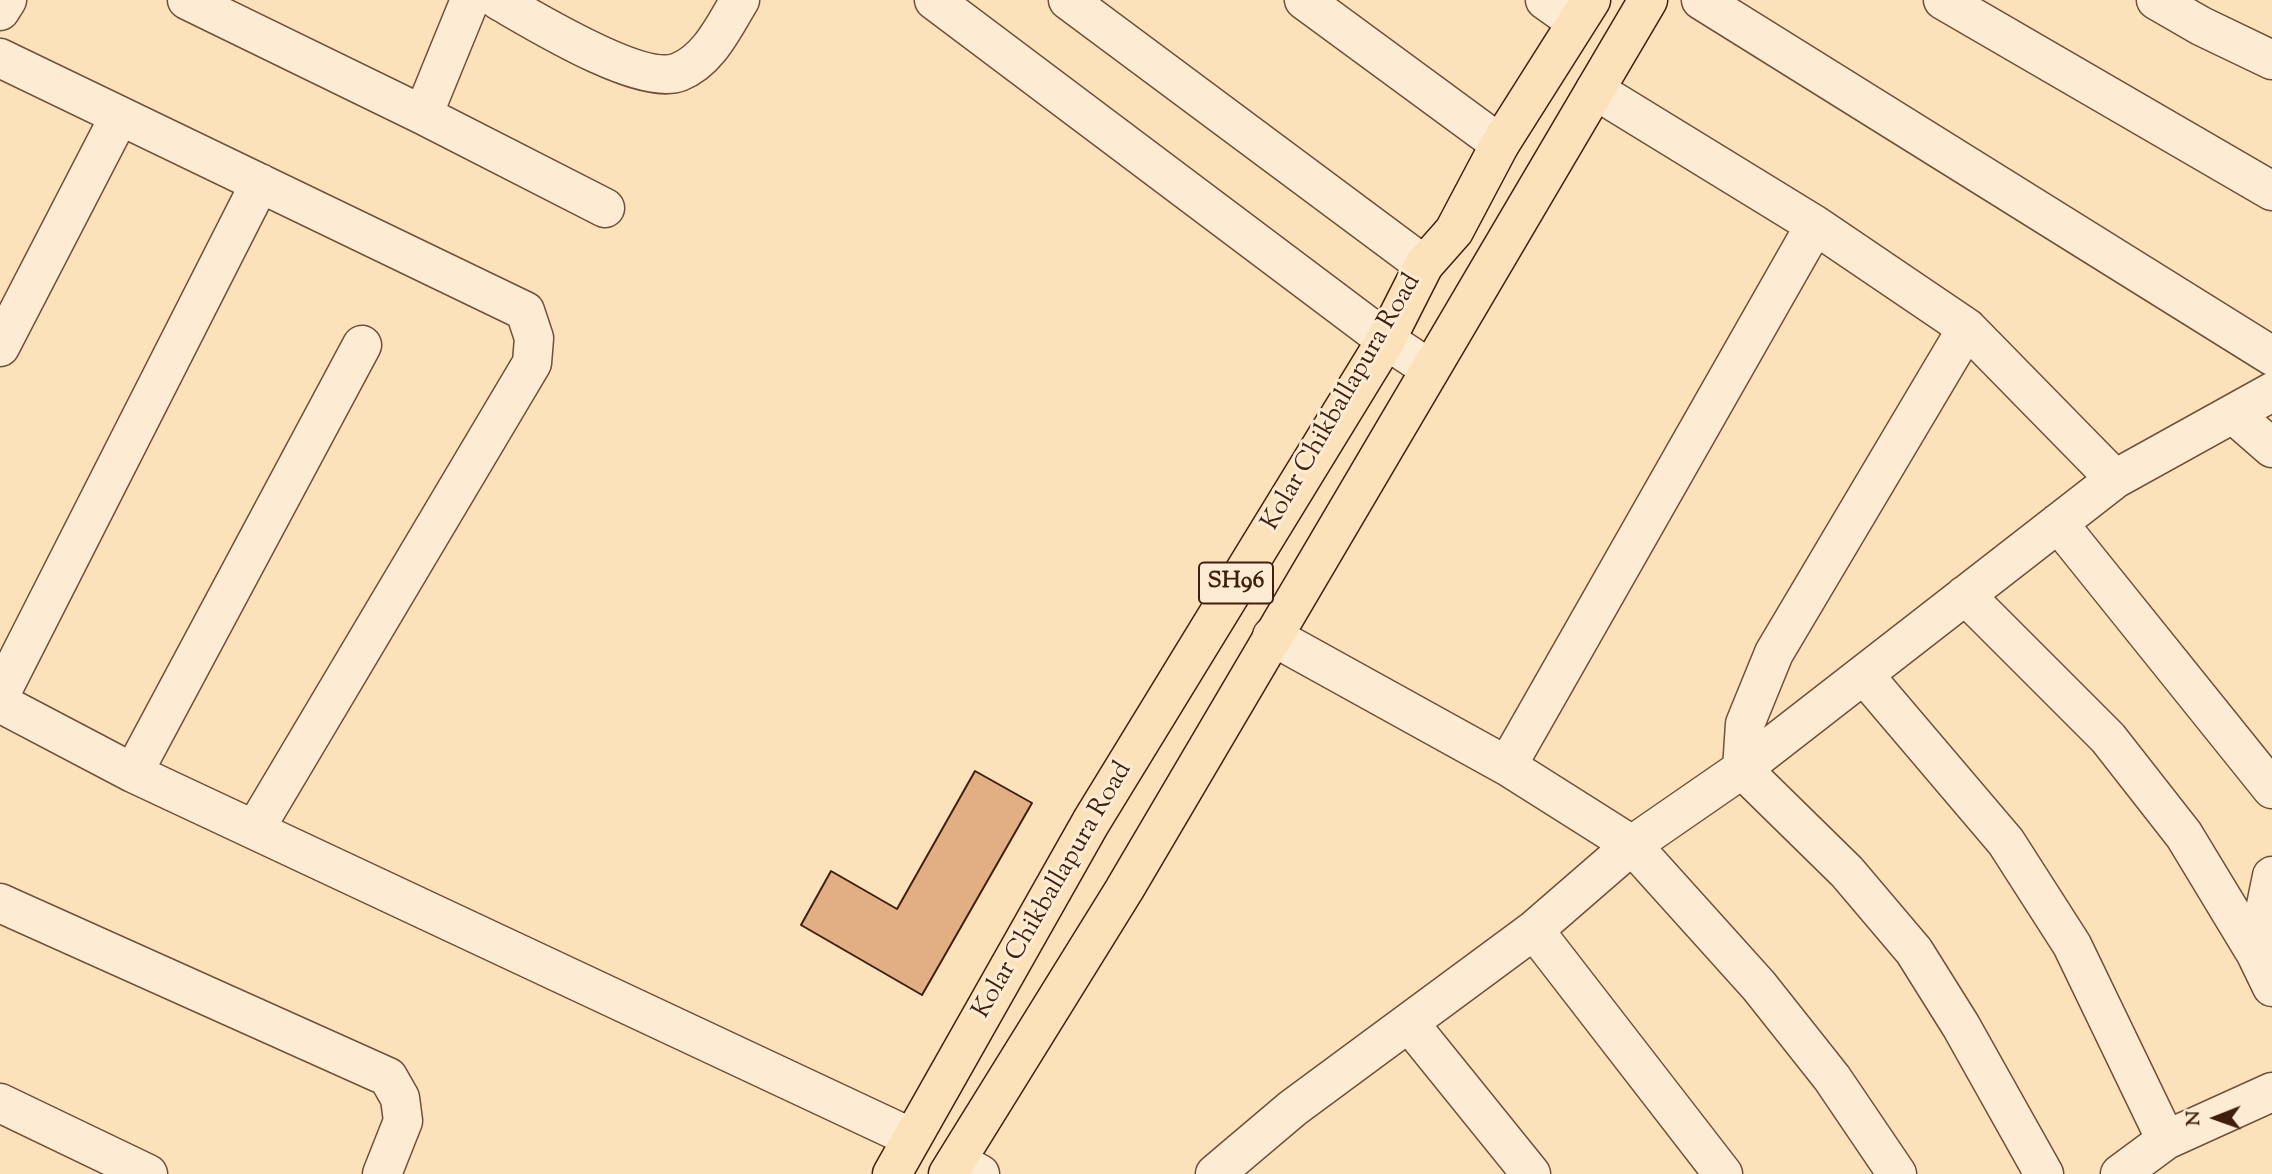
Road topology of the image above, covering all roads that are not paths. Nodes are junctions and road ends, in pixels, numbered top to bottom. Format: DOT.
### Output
graph roads {
  1 [pos="7,0"];
  2 [pos="187,0"];
  3 [pos="470,0"];
  4 [pos="498,0"];
  5 [pos="740,0"];
  6 [pos="934,0"];
  7 [pos="1068,0"];
  8 [pos="1304,0"];
  9 [pos="1545,0"];
  10 [pos="1648,0"];
  11 [pos="1701,0"];
  12 [pos="1943,0"];
  13 [pos="2157,0"];
  14 [pos="0,11"];
  15 [pos="1583,11"];
  16 [pos="0,58"];
  17 [pos="2272,60"];
  18 [pos="1595,90"];
  19 [pos="423,115"];
  20 [pos="119,117"];
  21 [pos="1500,144"];
  22 [pos="260,183"];
  23 [pos="2272,191"];
  24 [pos="605,208"];
  25 [pos="1815,225"];
  26 [pos="1424,265"];
  27 [pos="1967,328"];
  28 [pos="1386,340"];
  29 [pos="362,345"];
  30 [pos="0,346"];
  31 [pos="2272,356"];
  32 [pos="1430,369"];
  33 [pos="2272,392"];
  34 [pos="2233,414"];
  35 [pos="2272,448"];
  36 [pos="2115,479"];
  37 [pos="2058,523"];
  38 [pos="1965,596"];
  39 [pos="1272,636"];
  40 [pos="1864,675"];
  41 [pos="0,695"];
  42 [pos="0,703"];
  43 [pos="1507,766"];
  44 [pos="1742,769"];
  45 [pos="133,773"];
  46 [pos="2272,789"];
  47 [pos="255,829"];
  48 [pos="1632,845"];
  49 [pos="2272,876"];
  50 [pos="0,903"];
  51 [pos="1534,930"];
  52 [pos="2264,971"];
  53 [pos="1409,1023"];
  54 [pos="2272,1093"];
  55 [pos="0,1103"];
  56 [pos="912,1138"];
  57 [pos="2166,1140"];
  58 [pos="962,1170"];
  59 [pos="148,1174"];
  60 [pos="382,1174"];
  61 [pos="892,1174"];
  62 [pos="1215,1174"];
  63 [pos="1531,1174"];
  64 [pos="1723,1174"];
  65 [pos="1897,1174"];
  66 [pos="2044,1174"];
  67 [pos="2120,1174"];
  1 -- 14 [label="street"];
  2 -- 19 [label="street"];
  3 -- 19 [label="street"];
  4 -- 5 [label="street"];
  6 -- 28 [label="street"];
  7 -- 26 [label="street"];
  8 -- 21 [label="street"];
  9 -- 15 [label="street"];
  10 -- 18 [label="main road, Kolar Chikballapura Road / SH96"];
  11 -- 31 [label="street"];
  12 -- 23 [label="street"];
  13 -- 17 [label="street"];
  15 -- 21 [label="main road, Kolar Chikballapura Road / SH96"];
  16 -- 20 [label="street"];
  18 -- 25 [label="street"];
  18 -- 32 [label="main road, Kolar Chikballapura Road / SH96"];
  19 -- 24 [label="street"];
  20 -- 22 [label="street"];
  20 -- 30 [label="street"];
  21 -- 26 [label="main road, Kolar Chikballapura Road / SH96"];
  22 -- 41 [label="street"];
  22 -- 47 [label="street"];
  25 -- 27 [label="street"];
  25 -- 43 [label="street"];
  26 -- 28 [label="main road, Kolar Chikballapura Road / SH96"];
  27 -- 36 [label="street"];
  27 -- 44 [label="street"];
  28 -- 32 [label="street"];
  28 -- 56 [label="main road, Kolar Chikballapura Road / SH96"];
  29 -- 45 [label="street"];
  32 -- 39 [label="main road, Kolar Chikballapura Road / SH96"];
  33 -- 34 [label="street"];
  34 -- 35 [label="street"];
  34 -- 36 [label="street"];
  36 -- 37 [label="street"];
  37 -- 38 [label="street"];
  37 -- 46 [label="street"];
  38 -- 40 [label="street"];
  38 -- 52 [label="street"];
  39 -- 43 [label="street"];
  39 -- 58 [label="main road, Kolar Chikballapura Road / SH96"];
  40 -- 44 [label="street"];
  40 -- 57 [label="street"];
  42 -- 45 [label="street"];
  43 -- 48 [label="street"];
  44 -- 48 [label="street"];
  44 -- 66 [label="street"];
  45 -- 47 [label="street"];
  47 -- 56 [label="street"];
  48 -- 51 [label="street"];
  48 -- 65 [label="street"];
  49 -- 52 [label="street"];
  50 -- 60 [label="street"];
  51 -- 53 [label="street"];
  51 -- 64 [label="street"];
  53 -- 62 [label="street"];
  53 -- 63 [label="street"];
  54 -- 57 [label="street"];
  55 -- 59 [label="street"];
  56 -- 61 [label="main road, Kolar Chikballapura Road / SH96"];
  57 -- 67 [label="street"];
}
